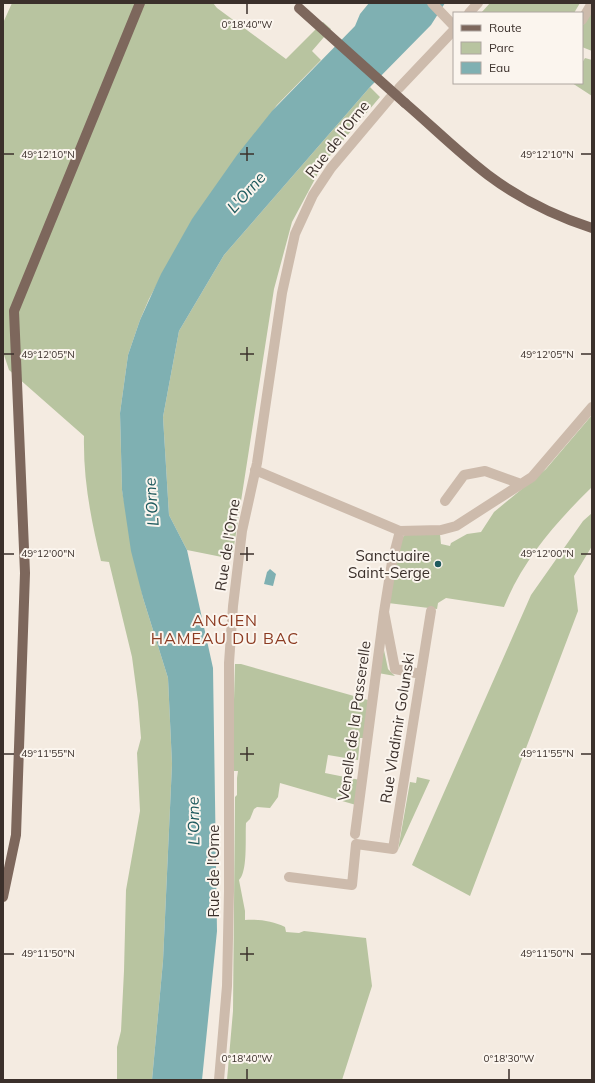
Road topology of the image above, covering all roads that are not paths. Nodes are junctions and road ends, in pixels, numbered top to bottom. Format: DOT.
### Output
graph roads {
  1 [pos="140,3"];
  2 [pos="432,3"];
  3 [pos="478,3"];
  4 [pos="592,3"];
  5 [pos="295,5"];
  6 [pos="470,12"];
  7 [pos="583,18"];
  8 [pos="453,25"];
  9 [pos="453,31"];
  10 [pos="399,88"];
  11 [pos="390,98"];
  12 [pos="592,228"];
  13 [pos="592,407"];
  14 [pos="255,470"];
  15 [pos="521,484"];
  16 [pos="446,501"];
  17 [pos="400,531"];
  18 [pos="431,611"];
  19 [pos="384,612"];
  20 [pos="421,674"];
  21 [pos="355,834"];
  22 [pos="289,877"];
  23 [pos="3,897"];
  24 [pos="218,1080"];
  1 -- 23 [label="main road"];
  2 -- 8 [label="street"];
  3 -- 6 [label="street"];
  4 -- 7 [label="street"];
  5 -- 12 [label="main road, bridge"];
  9 -- 10 [label="street"];
  11 -- 14 [label="street, Rue de l'Orne"];
  13 -- 15 [label="street"];
  14 -- 17 [label="street"];
  14 -- 24 [label="street, Rue de l'Orne"];
  15 -- 16 [label="street"];
  15 -- 17 [label="street"];
  17 -- 19 [label="street, Venelle de la Passerelle"];
  18 -- 20 [label="street, Rue Vladimir Golunski"];
  19 -- 20 [label="street, Venelle de la Passerelle"];
  19 -- 21 [label="street, Venelle de la Passerelle"];
  20 -- 22 [label="street, Rue Vladimir Golunski"];
}
